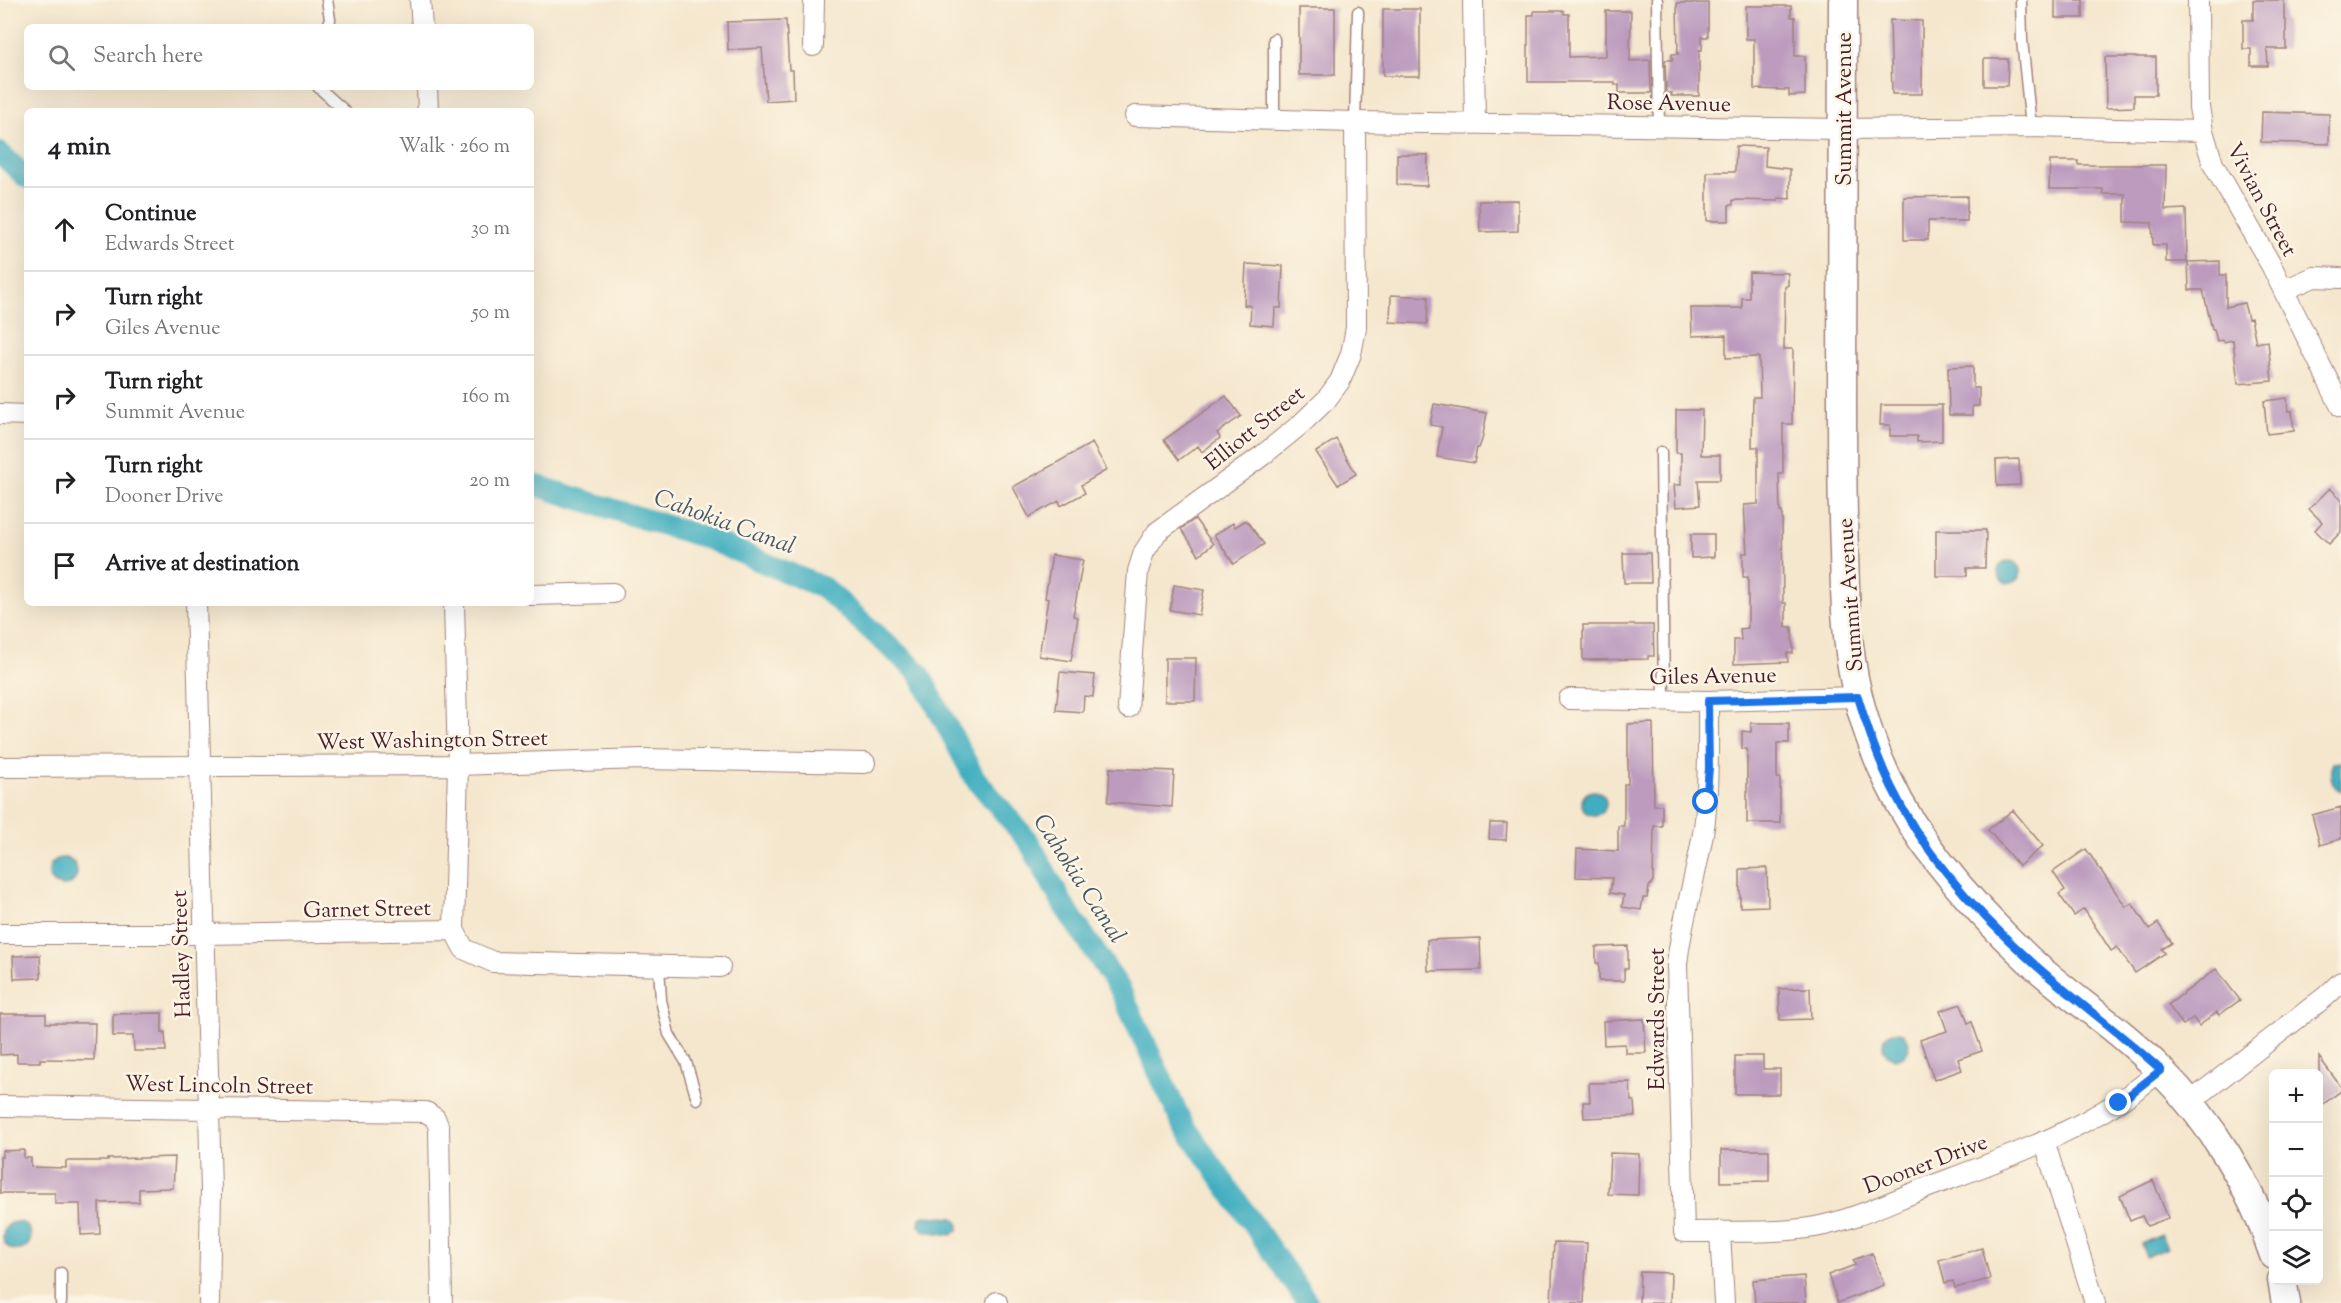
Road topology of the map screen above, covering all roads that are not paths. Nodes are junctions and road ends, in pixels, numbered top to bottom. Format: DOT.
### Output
graph roads {
  1 [pos="327,0"];
  2 [pos="420,0"];
  3 [pos="814,0"];
  4 [pos="1473,0"];
  5 [pos="1657,0"];
  6 [pos="1844,0"];
  7 [pos="2022,0"];
  8 [pos="2198,0"];
  9 [pos="1358,12"];
  10 [pos="329,24"];
  11 [pos="422,24"];
  12 [pos="1274,39"];
  13 [pos="813,46"];
  14 [pos="321,90"];
  15 [pos="427,90"];
  16 [pos="342,108"];
  17 [pos="428,108"];
  18 [pos="1135,116"];
  19 [pos="1274,119"];
  20 [pos="1355,122"];
  21 [pos="1475,123"];
  22 [pos="1659,126"];
  23 [pos="2031,127"];
  24 [pos="1843,129"];
  25 [pos="2203,131"];
  26 [pos="2341,278"];
  27 [pos="2284,290"];
  28 [pos="2341,407"];
  29 [pos="0,414"];
  30 [pos="24,415"];
  31 [pos="1661,452"];
  32 [pos="613,593"];
  33 [pos="534,595"];
  34 [pos="196,606"];
  35 [pos="454,606"];
  36 [pos="1858,697"];
  37 [pos="1569,699"];
  38 [pos="1664,700"];
  39 [pos="1708,701"];
  40 [pos="1128,708"];
  41 [pos="865,763"];
  42 [pos="199,765"];
  43 [pos="458,765"];
  44 [pos="0,767"];
  45 [pos="454,930"];
  46 [pos="0,934"];
  47 [pos="204,934"];
  48 [pos="658,966"];
  49 [pos="720,967"];
  50 [pos="2341,981"];
  51 [pos="2161,1070"];
  52 [pos="697,1099"];
  53 [pos="2190,1102"];
  54 [pos="0,1106"];
  55 [pos="209,1108"];
  56 [pos="2044,1141"];
  57 [pos="1720,1231"];
  58 [pos="1684,1232"];
  59 [pos="2269,1243"];
  60 [pos="61,1273"];
  61 [pos="2283,1285"];
  62 [pos="61,1303"];
  63 [pos="209,1303"];
  64 [pos="442,1303"];
  65 [pos="1725,1303"];
  66 [pos="2095,1303"];
  67 [pos="2286,1303"];
  1 -- 10 [label="lane"];
  2 -- 11 [label="street"];
  3 -- 13 [label="street"];
  4 -- 21 [label="street"];
  5 -- 22 [label="lane"];
  6 -- 24 [label="street, Summit Avenue"];
  7 -- 23 [label="lane"];
  8 -- 25 [label="street, Vivian Street"];
  9 -- 20 [label="lane"];
  12 -- 19 [label="lane"];
  14 -- 16 [label="lane"];
  15 -- 17 [label="street"];
  18 -- 19 [label="street, Rose Avenue"];
  19 -- 20 [label="street, Rose Avenue"];
  20 -- 21 [label="street, Rose Avenue"];
  20 -- 40 [label="street, Elliott Street"];
  21 -- 22 [label="street, Rose Avenue"];
  22 -- 24 [label="street, Rose Avenue"];
  23 -- 24 [label="street, Rose Avenue"];
  23 -- 25 [label="street, Rose Avenue"];
  24 -- 36 [label="street, Summit Avenue"];
  25 -- 27 [label="street, Vivian Street"];
  26 -- 27 [label="street"];
  27 -- 28 [label="street, Vivian Street"];
  29 -- 30 [label="street"];
  31 -- 38 [label="lane"];
  32 -- 33 [label="street"];
  34 -- 42 [label="street, Hadley Street"];
  35 -- 43 [label="street"];
  36 -- 39 [label="street, Giles Avenue"];
  36 -- 51 [label="street, Summit Avenue"];
  37 -- 38 [label="street, Giles Avenue"];
  38 -- 39 [label="street, Giles Avenue"];
  39 -- 58 [label="street, Edwards Street"];
  41 -- 43 [label="street, West Washington Street"];
  42 -- 43 [label="street, West Washington Street"];
  42 -- 44 [label="street, West Washington Street"];
  42 -- 47 [label="street, Hadley Street"];
  43 -- 45 [label="street"];
  45 -- 47 [label="street, Garnet Street"];
  45 -- 48 [label="street, Garnet Street"];
  46 -- 47 [label="street, Garnet Street"];
  47 -- 55 [label="street, Hadley Street"];
  48 -- 49 [label="street, Garnet Street"];
  48 -- 52 [label="lane"];
  50 -- 53 [label="street"];
  51 -- 53 [label="street, Summit Avenue"];
  51 -- 56 [label="street, Dooner Drive"];
  53 -- 59 [label="street, Summit Avenue"];
  54 -- 55 [label="street, West Lincoln Street"];
  55 -- 63 [label="street, Hadley Street"];
  55 -- 64 [label="street, West Lincoln Street"];
  56 -- 57 [label="street, Dooner Drive"];
  56 -- 66 [label="street"];
  57 -- 58 [label="street, Dooner Drive"];
  57 -- 65 [label="street"];
  60 -- 62 [label="lane"];
  61 -- 67 [label="street"];
}
